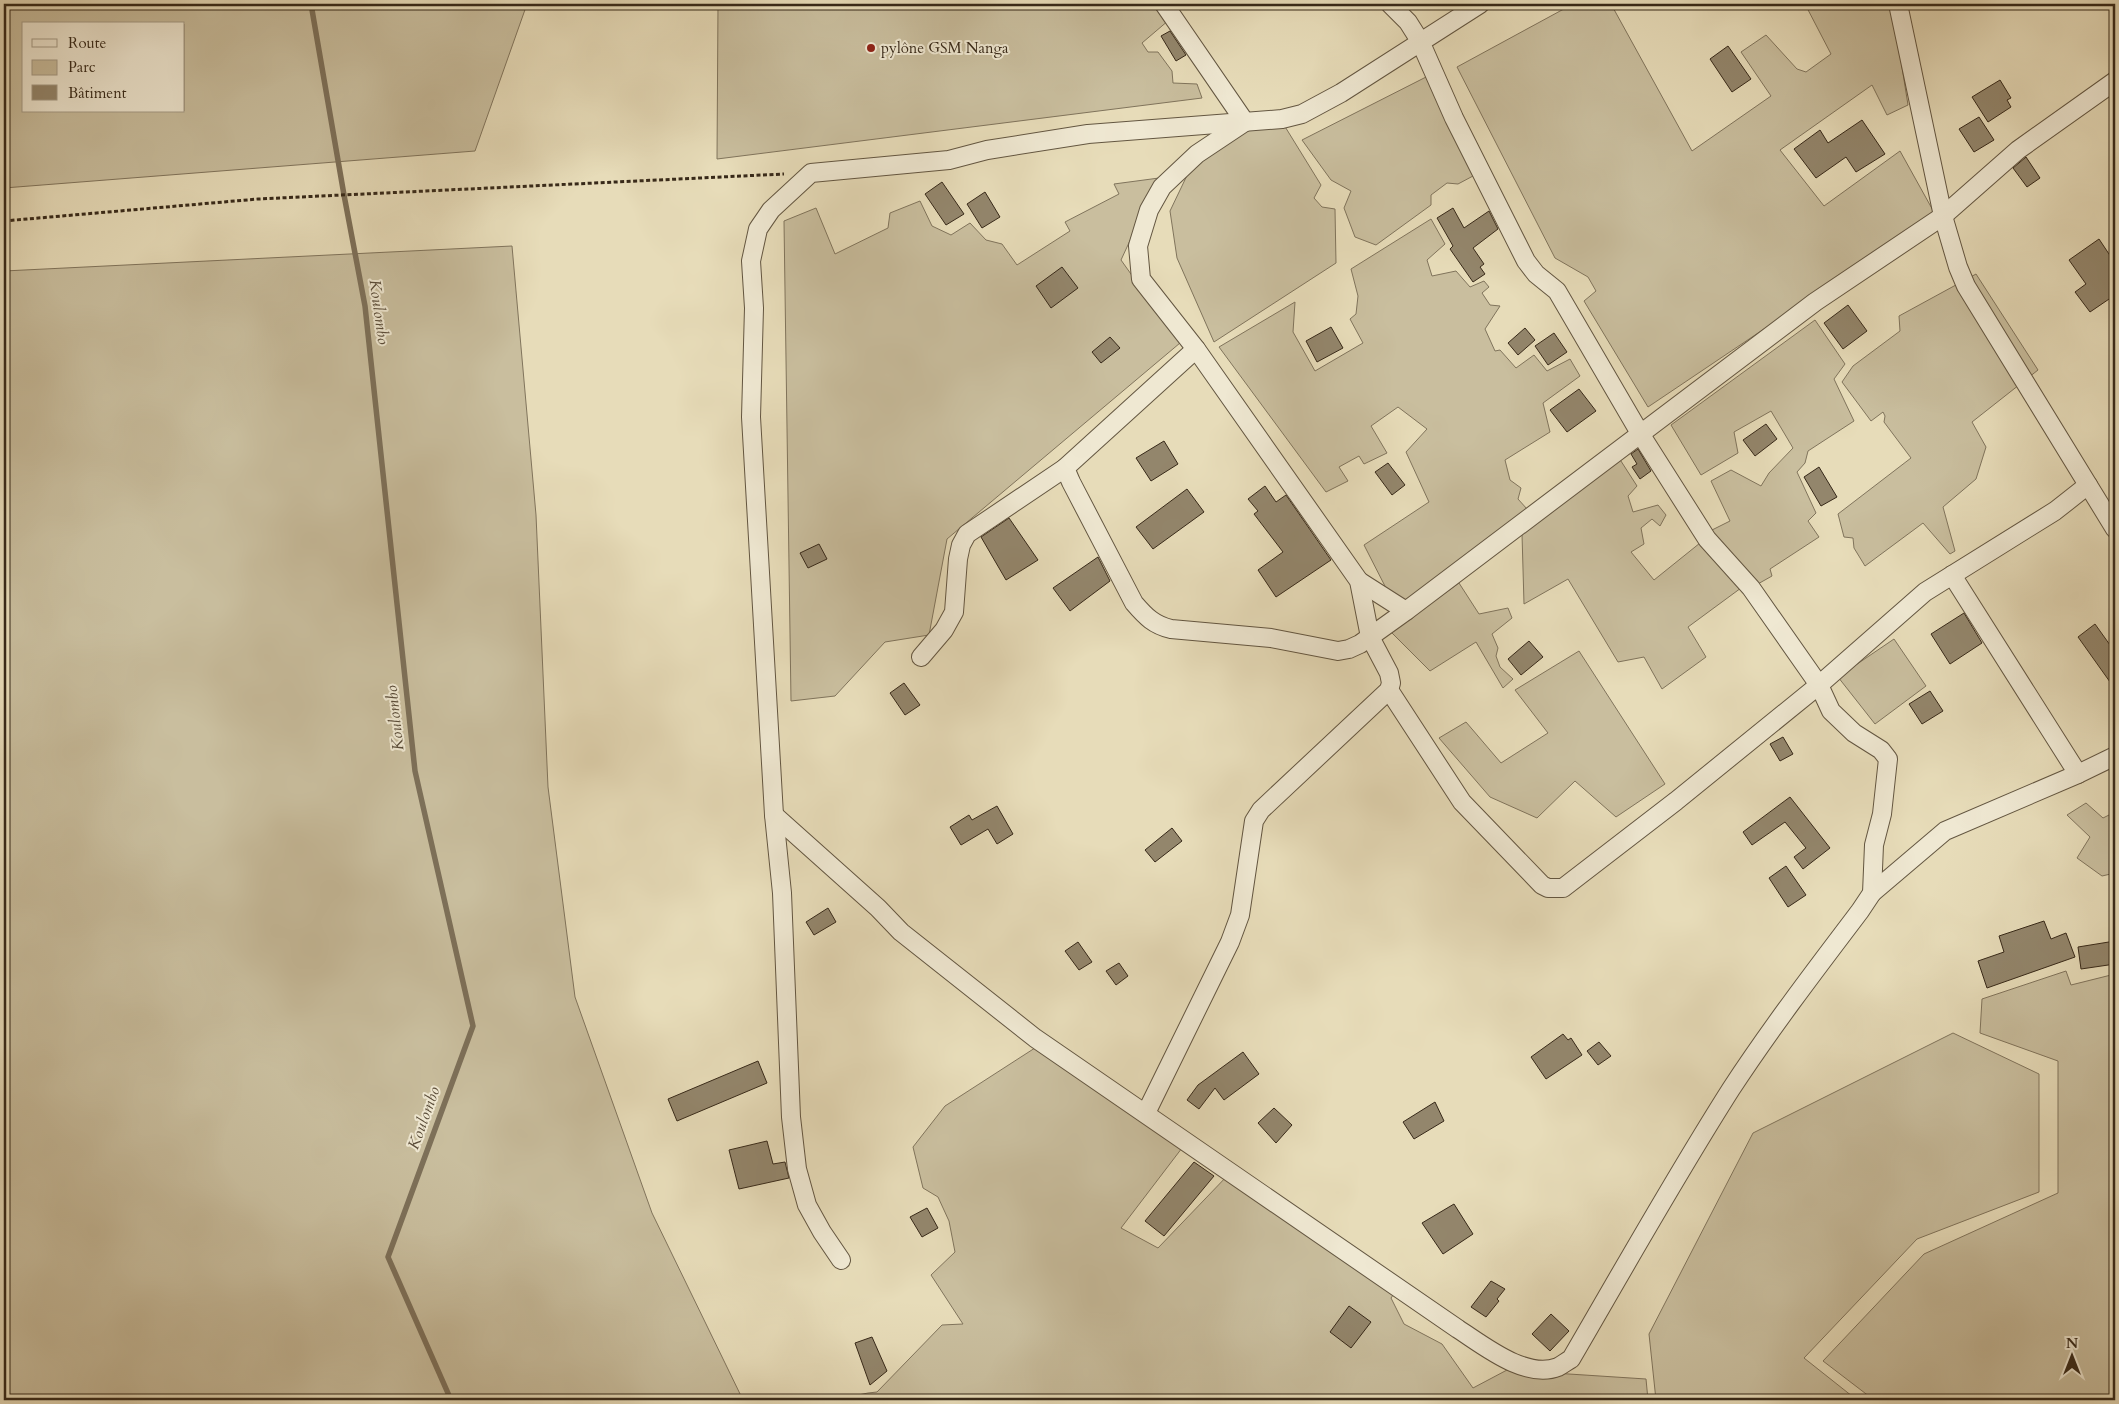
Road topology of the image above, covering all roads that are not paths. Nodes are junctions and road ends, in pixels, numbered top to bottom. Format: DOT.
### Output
graph roads {
  1 [pos="1164,4"];
  2 [pos="1390,4"];
  3 [pos="1480,4"];
  4 [pos="1898,4"];
  5 [pos="1420,41"];
  6 [pos="2115,81"];
  7 [pos="1244,122"];
  8 [pos="1942,216"];
  9 [pos="1196,349"];
  10 [pos="1641,435"];
  11 [pos="1066,468"];
  12 [pos="2088,485"];
  13 [pos="2115,529"];
  14 [pos="1952,575"];
  15 [pos="1358,581"];
  16 [pos="1406,611"];
  17 [pos="1370,637"];
  18 [pos="920,657"];
  19 [pos="1819,685"];
  20 [pos="1390,690"];
  21 [pos="2115,756"];
  22 [pos="2078,774"];
  23 [pos="774,815"];
  24 [pos="1872,893"];
  25 [pos="1146,1113"];
  26 [pos="840,1260"];
  1 -- 7 [label="street"];
  2 -- 5 [label="street"];
  3 -- 5 [label="street"];
  4 -- 8 [label="street"];
  5 -- 7 [label="street"];
  5 -- 10 [label="street"];
  6 -- 8 [label="street"];
  7 -- 9 [label="street"];
  7 -- 23 [label="street"];
  8 -- 10 [label="street"];
  8 -- 12 [label="street"];
  9 -- 11 [label="street"];
  9 -- 15 [label="street"];
  10 -- 16 [label="street"];
  10 -- 19 [label="street"];
  11 -- 17 [label="street"];
  11 -- 18 [label="street"];
  12 -- 13 [label="street"];
  12 -- 14 [label="street"];
  14 -- 19 [label="street"];
  14 -- 22 [label="street"];
  15 -- 16 [label="street"];
  15 -- 17 [label="street"];
  16 -- 17 [label="street"];
  17 -- 20 [label="street"];
  19 -- 20 [label="street"];
  19 -- 24 [label="street"];
  20 -- 25 [label="street"];
  21 -- 22 [label="street"];
  22 -- 24 [label="street"];
  23 -- 25 [label="street"];
  23 -- 26 [label="street"];
  24 -- 25 [label="street"];
}
